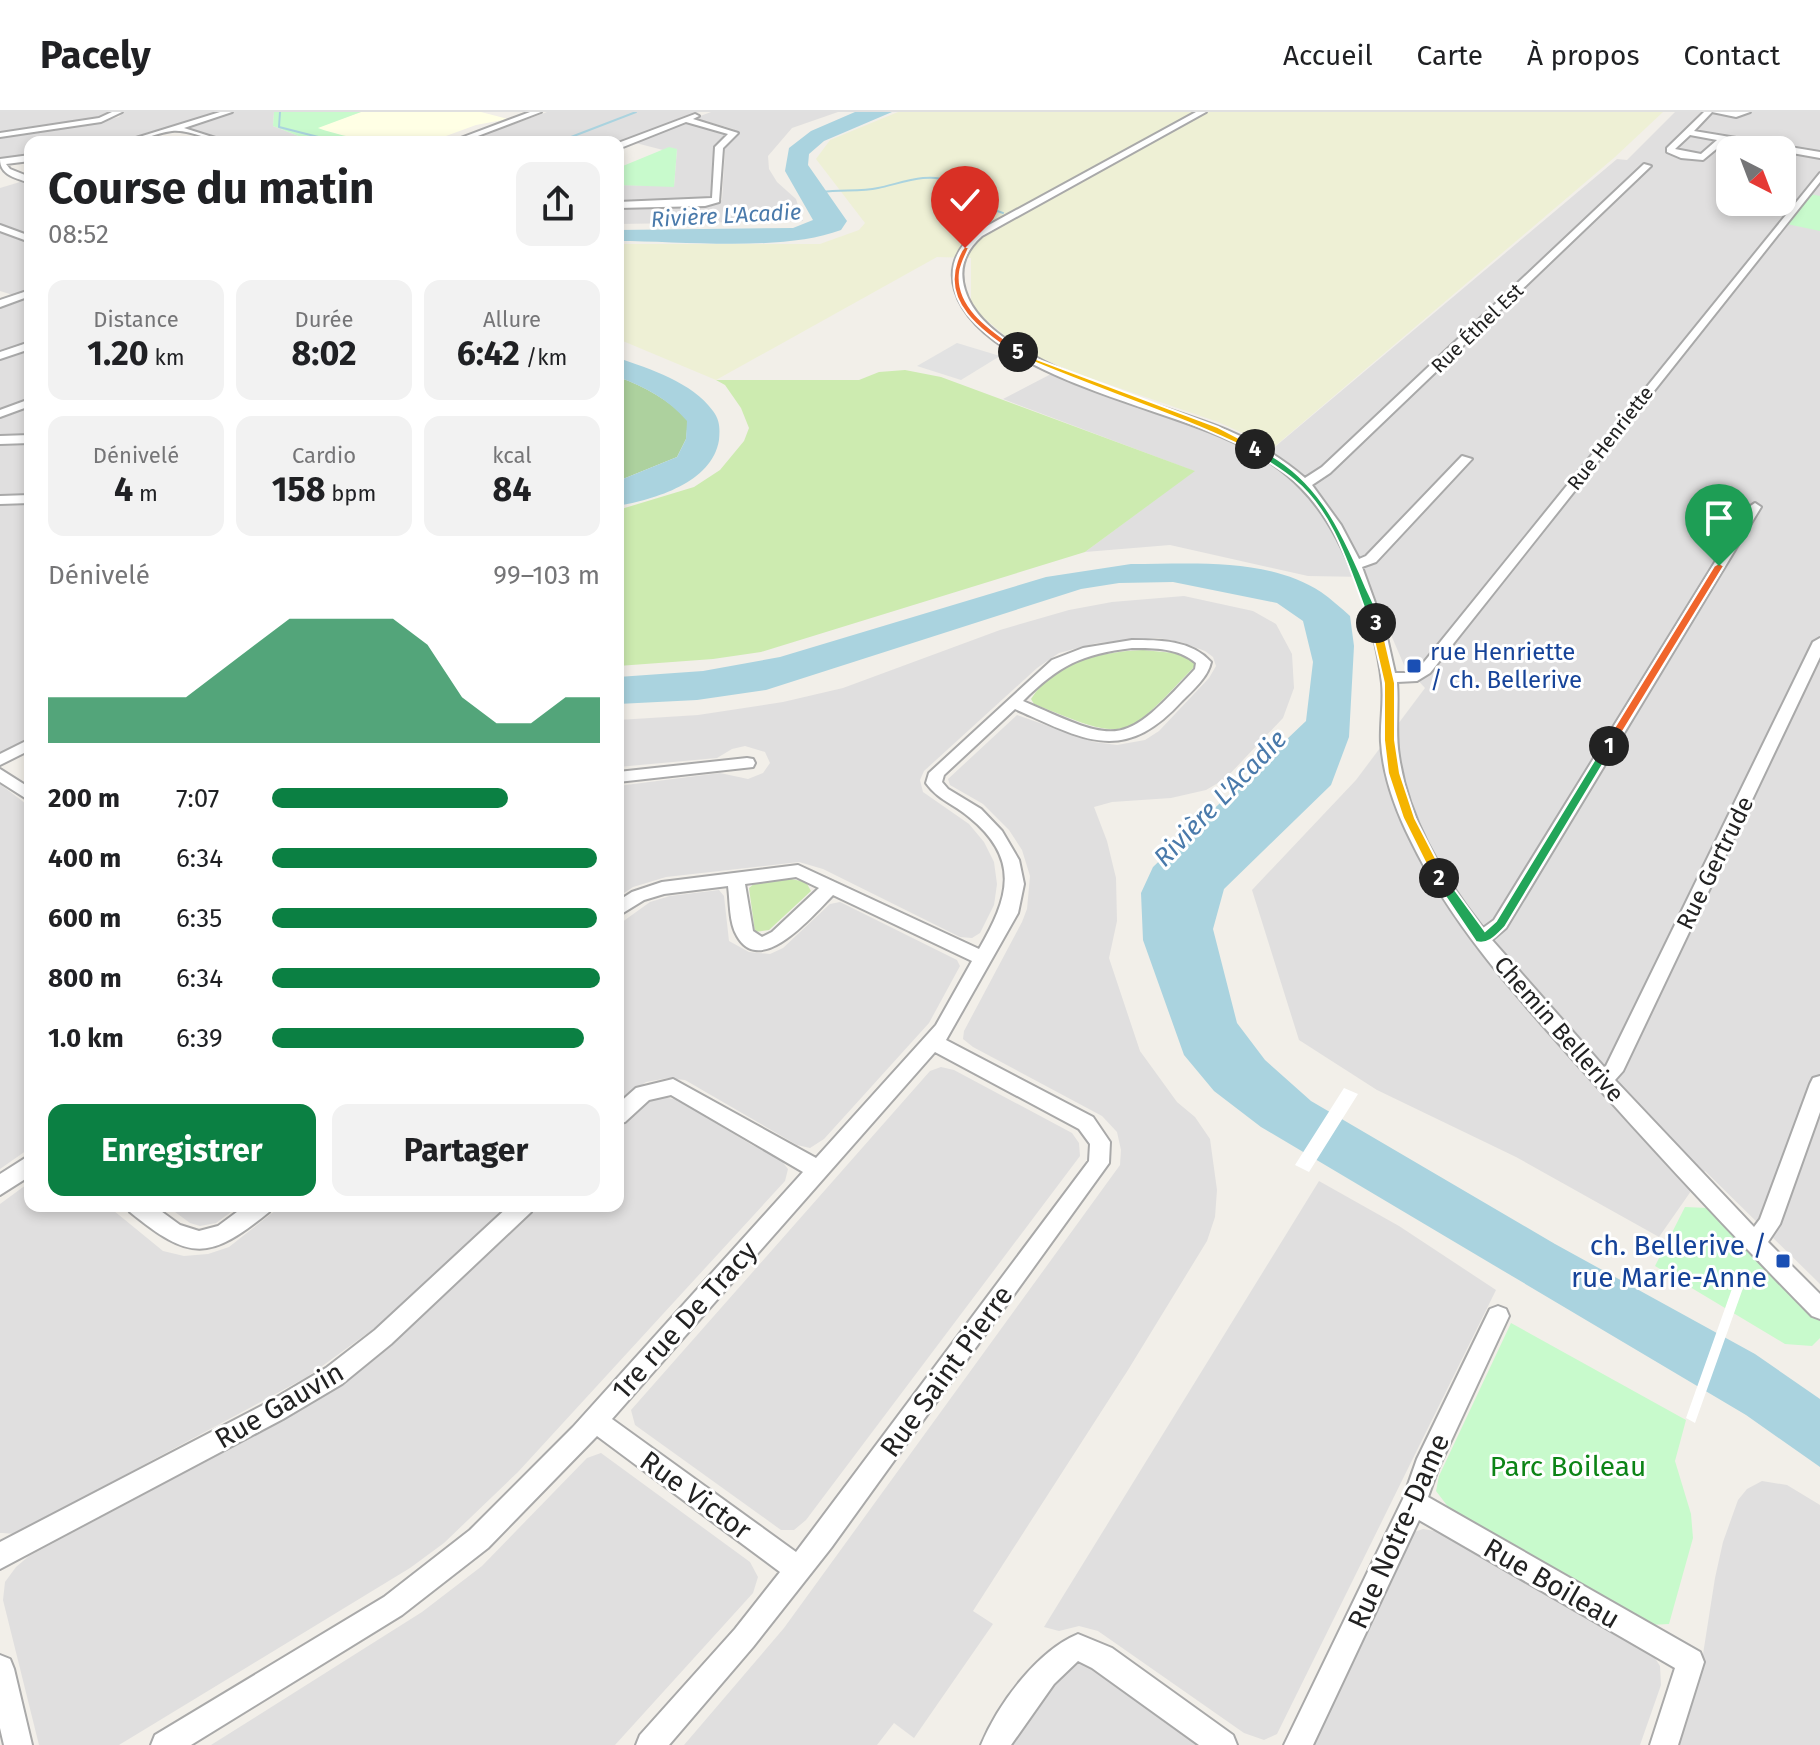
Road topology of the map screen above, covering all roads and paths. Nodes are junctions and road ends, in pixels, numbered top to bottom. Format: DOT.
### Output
graph roads {
  1 [pos="118,112"];
  2 [pos="228,112"];
  3 [pos="537,112"];
  4 [pos="705,112"];
  5 [pos="1202,112"];
  6 [pos="1708,112"];
  7 [pos="1716,112"];
  8 [pos="1746,112"];
  9 [pos="686,120"];
  10 [pos="176,128"];
  11 [pos="1688,132"];
  12 [pos="0,135"];
  13 [pos="148,136"];
  14 [pos="203,136"];
  15 [pos="471,136"];
  16 [pos="1716,137"];
  17 [pos="624,144"];
  18 [pos="1716,146"];
  19 [pos="1796,151"];
  20 [pos="1820,155"];
  21 [pos="24,159"];
  22 [pos="0,162"];
  23 [pos="1647,166"];
  24 [pos="1820,176"];
  25 [pos="24,177"];
  26 [pos="24,180"];
  27 [pos="9,184"];
  28 [pos="624,205"];
  29 [pos="0,228"];
  30 [pos="24,237"];
  31 [pos="24,295"];
  32 [pos="3,301"];
  33 [pos="24,347"];
  34 [pos="0,356"];
  35 [pos="24,404"];
  36 [pos="0,414"];
  37 [pos="24,439"];
  38 [pos="0,440"];
  39 [pos="1466,459"];
  40 [pos="1304,484"];
  41 [pos="24,499"];
  42 [pos="0,500"];
  43 [pos="1755,507"];
  44 [pos="1353,566"];
  45 [pos="1820,642"];
  46 [pos="1388,677"];
  47 [pos="1013,702"];
  48 [pos="24,747"];
  49 [pos="0,760"];
  50 [pos="747,763"];
  51 [pos="0,774"];
  52 [pos="624,776"];
  53 [pos="24,792"];
  54 [pos="735,878"];
  55 [pos="832,886"];
  56 [pos="624,905"];
  57 [pos="1481,939"];
  58 [pos="984,959"];
  59 [pos="933,1042"];
  60 [pos="1602,1079"];
  61 [pos="1820,1084"];
  62 [pos="624,1111"];
  63 [pos="24,1168"];
  64 [pos="818,1170"];
  65 [pos="0,1186"];
  66 [pos="145,1212"];
  67 [pos="253,1212"];
  68 [pos="517,1212"];
  69 [pos="1754,1243"];
  70 [pos="1820,1309"];
  71 [pos="1498,1316"];
  72 [pos="595,1421"];
  73 [pos="1414,1503"];
  74 [pos="0,1556"];
  75 [pos="798,1569"];
  76 [pos="0,1669"];
  77 [pos="18,1745"];
  78 [pos="165,1745"];
  79 [pos="650,1745"];
  80 [pos="995,1745"];
  81 [pos="1223,1745"];
  82 [pos="1298,1745"];
  83 [pos="1664,1745"];
  1 -- 12 [label="street"];
  2 -- 10 [label="street"];
  3 -- 15 [label="street"];
  4 -- 9 [label="street"];
  5 -- 40 [label="street, Chemin Bellerive"];
  6 -- 11 [label="street"];
  7 -- 8 [label="street"];
  9 -- 17 [label="street"];
  9 -- 28 [label="street"];
  10 -- 13 [label="street"];
  10 -- 14 [label="street"];
  11 -- 16 [label="street"];
  11 -- 18 [label="street"];
  19 -- 20 [label="street"];
  21 -- 22 [label="street"];
  22 -- 25 [label="street"];
  23 -- 40 [label="street, Rue Éthel Est"];
  24 -- 46 [label="street, Rue Henriette"];
  26 -- 27 [label="street"];
  29 -- 30 [label="street"];
  31 -- 32 [label="street"];
  33 -- 34 [label="street"];
  35 -- 36 [label="street"];
  37 -- 38 [label="street"];
  39 -- 44 [label="street"];
  40 -- 44 [label="street, Chemin Bellerive"];
  41 -- 42 [label="street"];
  43 -- 57 [label="street"];
  44 -- 46 [label="street, Chemin Bellerive"];
  45 -- 60 [label="street, Rue Gertrude"];
  46 -- 57 [label="street, Chemin Bellerive"];
  47 -- 47 [label="street"];
  47 -- 58 [label="street, 1re rue De Tracy"];
  48 -- 49 [label="street"];
  50 -- 52 [label="street"];
  51 -- 53 [label="street"];
  54 -- 55 [label="street"];
  54 -- 55 [label="street"];
  54 -- 56 [label="street"];
  55 -- 58 [label="street"];
  57 -- 60 [label="street, Chemin Bellerive"];
  58 -- 59 [label="street, 1re rue De Tracy"];
  59 -- 64 [label="street, 1re rue De Tracy"];
  59 -- 75 [label="street, Rue Saint Pierre"];
  60 -- 69 [label="street, Chemin Bellerive"];
  61 -- 69 [label="street"];
  62 -- 64 [label="street"];
  63 -- 65 [label="street"];
  64 -- 72 [label="street, 1re rue De Tracy"];
  66 -- 67 [label="street"];
  68 -- 74 [label="street, Rue Gauvin"];
  69 -- 70 [label="street, Chemin Bellerive"];
  71 -- 73 [label="street, Rue Notre-Dame"];
  72 -- 75 [label="street, Rue Victor"];
  72 -- 78 [label="street, 1re rue De Tracy"];
  73 -- 82 [label="street, Rue Notre-Dame"];
  73 -- 83 [label="street, Rue Boileau"];
  75 -- 79 [label="street, Rue Saint Pierre"];
  76 -- 77 [label="street"];
  80 -- 81 [label="street"];
}
